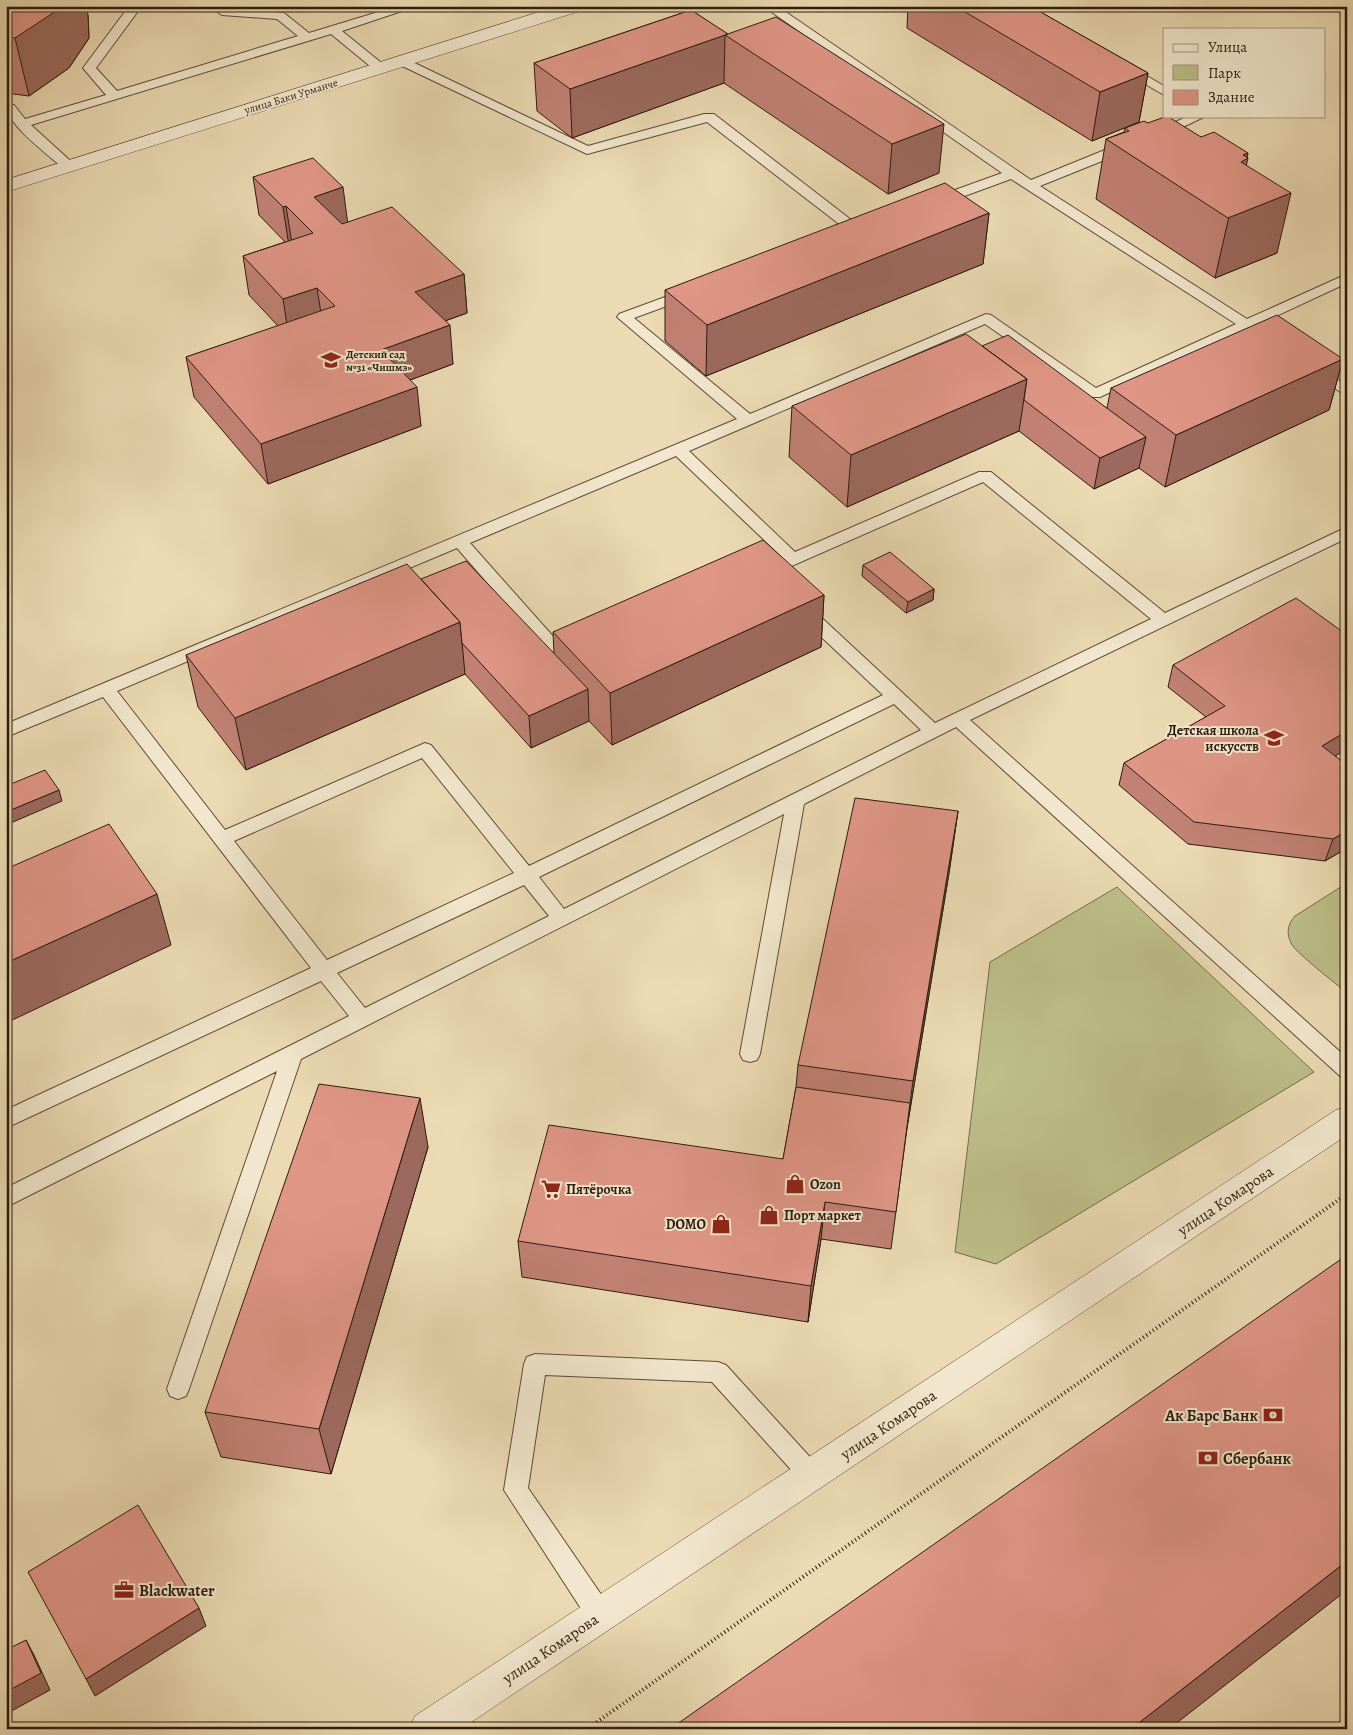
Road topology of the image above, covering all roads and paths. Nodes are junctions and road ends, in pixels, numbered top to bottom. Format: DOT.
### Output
graph roads {
  1 [pos="128,6"];
  2 [pos="225,6"];
  3 [pos="411,6"];
  4 [pos="576,6"];
  5 [pos="769,6"];
  6 [pos="333,30"];
  7 [pos="307,38"];
  8 [pos="402,61"];
  9 [pos="1116,61"];
  10 [pos="380,68"];
  11 [pos="1163,90"];
  12 [pos="114,96"];
  13 [pos="6,108"];
  14 [pos="1195,118"];
  15 [pos="22,124"];
  16 [pos="69,166"];
  17 [pos="1012,174"];
  18 [pos="6,186"];
  19 [pos="1030,186"];
  20 [pos="921,207"];
  21 [pos="875,224"];
  22 [pos="857,231"];
  23 [pos="838,238"];
  24 [pos="1347,278"];
  25 [pos="698,289"];
  26 [pos="1246,325"];
  27 [pos="1270,340"];
  28 [pos="1300,361"];
  29 [pos="1347,392"];
  30 [pos="748,420"];
  31 [pos="677,448"];
  32 [pos="1347,532"];
  33 [pos="459,540"];
  34 [pos="793,559"];
  35 [pos="777,585"];
  36 [pos="791,598"];
  37 [pos="1163,620"];
  38 [pos="592,648"];
  39 [pos="106,689"];
  40 [pos="896,696"];
  41 [pos="958,718"];
  42 [pos="6,731"];
  43 [pos="933,731"];
  44 [pos="796,800"];
  45 [pos="222,838"];
  46 [pos="526,875"];
  47 [pos="561,918"];
  48 [pos="324,970"];
  49 [pos="362,1019"];
  50 [pos="294,1053"];
  51 [pos="750,1054"];
  52 [pos="1347,1070"];
  53 [pos="1347,1119"];
  54 [pos="6,1120"];
  55 [pos="1347,1194"];
  56 [pos="6,1198"];
  57 [pos="178,1389"];
  58 [pos="811,1475"];
  59 [pos="600,1615"];
  60 [pos="449,1723"];
  61 [pos="587,1729"];
  1 -- 12 [label="lane"];
  2 -- 7 [label="lane"];
  3 -- 6 [label="lane"];
  4 -- 8 [label="street, улица Баки Урманче"];
  5 -- 17 [label="lane"];
  6 -- 7 [label="lane"];
  6 -- 10 [label="lane"];
  7 -- 12 [label="lane"];
  8 -- 10 [label="street, улица Баки Урманче"];
  8 -- 22 [label="lane"];
  9 -- 11 [label="lane"];
  10 -- 16 [label="street, улица Баки Урманче"];
  12 -- 15 [label="lane"];
  13 -- 15 [label="lane"];
  14 -- 19 [label="lane"];
  15 -- 16 [label="lane"];
  16 -- 18 [label="street, улица Баки Урманче"];
  17 -- 19 [label="lane"];
  17 -- 20 [label="lane"];
  19 -- 26 [label="lane"];
  21 -- 22 [label="lane"];
  22 -- 23 [label="lane"];
  24 -- 26 [label="lane"];
  25 -- 30 [label="lane"];
  26 -- 27 [label="lane"];
  26 -- 30 [label="lane"];
  28 -- 29 [label="lane"];
  30 -- 31 [label="lane"];
  31 -- 33 [label="lane"];
  31 -- 34 [label="lane"];
  32 -- 37 [label="lane"];
  33 -- 38 [label="lane"];
  33 -- 39 [label="lane"];
  34 -- 35 [label="lane"];
  34 -- 37 [label="lane"];
  36 -- 40 [label="lane"];
  37 -- 41 [label="lane"];
  39 -- 42 [label="lane"];
  39 -- 45 [label="lane"];
  40 -- 43 [label="lane"];
  40 -- 46 [label="lane"];
  41 -- 43 [label="lane"];
  41 -- 52 [label="lane"];
  43 -- 44 [label="lane"];
  44 -- 47 [label="lane"];
  44 -- 51 [label="lane"];
  45 -- 46 [label="lane"];
  45 -- 48 [label="lane"];
  46 -- 47 [label="lane"];
  46 -- 48 [label="lane"];
  47 -- 49 [label="lane"];
  48 -- 49 [label="lane"];
  48 -- 54 [label="lane"];
  49 -- 50 [label="lane"];
  50 -- 56 [label="lane"];
  50 -- 57 [label="lane"];
  53 -- 58 [label="street, улица Комарова"];
  55 -- 61 [label="path"];
  58 -- 59 [label="street, улица Комарова"];
  58 -- 59 [label="lane"];
  59 -- 60 [label="street, улица Комарова"];
}
